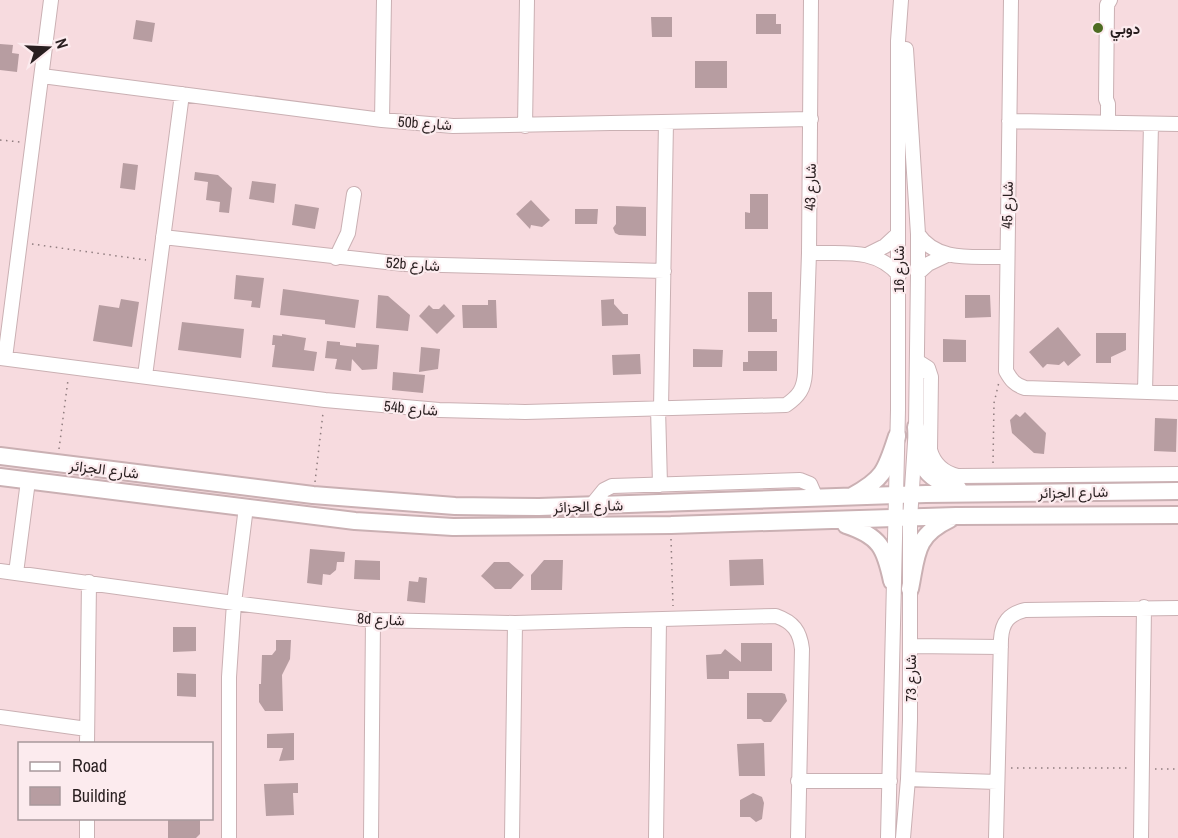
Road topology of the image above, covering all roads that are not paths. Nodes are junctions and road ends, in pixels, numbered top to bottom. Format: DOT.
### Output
graph roads {
  1 [pos="51,0"];
  2 [pos="384,0"];
  3 [pos="527,0"];
  4 [pos="811,0"];
  5 [pos="901,0"];
  6 [pos="1011,0"];
  7 [pos="1107,2"];
  8 [pos="900,18"];
  9 [pos="42,76"];
  10 [pos="182,94"];
  11 [pos="382,120"];
  12 [pos="811,120"];
  13 [pos="1009,121"];
  14 [pos="666,122"];
  15 [pos="1105,123"];
  16 [pos="1151,124"];
  17 [pos="1178,124"];
  18 [pos="525,126"];
  19 [pos="354,194"];
  20 [pos="348,233"];
  21 [pos="898,234"];
  22 [pos="918,234"];
  23 [pos="164,237"];
  24 [pos="809,253"];
  25 [pos="869,254"];
  26 [pos="947,255"];
  27 [pos="1006,257"];
  28 [pos="336,258"];
  29 [pos="351,259"];
  30 [pos="664,272"];
  31 [pos="918,273"];
  32 [pos="898,275"];
  33 [pos="2,358"];
  34 [pos="917,361"];
  35 [pos="805,373"];
  36 [pos="145,376"];
  37 [pos="1145,392"];
  38 [pos="1178,393"];
  39 [pos="660,408"];
  40 [pos="915,427"];
  41 [pos="897,436"];
  42 [pos="0,456"];
  43 [pos="1178,474"];
  44 [pos="0,477"];
  45 [pos="28,480"];
  46 [pos="660,484"];
  47 [pos="1178,490"];
  48 [pos="903,494"];
  49 [pos="976,494"];
  50 [pos="816,498"];
  51 [pos="849,498"];
  52 [pos="591,506"];
  53 [pos="246,507"];
  54 [pos="1178,515"];
  55 [pos="956,516"];
  56 [pos="902,519"];
  57 [pos="834,521"];
  58 [pos="0,571"];
  59 [pos="16,573"];
  60 [pos="892,581"];
  61 [pos="89,582"];
  62 [pos="910,589"];
  63 [pos="234,603"];
  64 [pos="1143,607"];
  65 [pos="1178,608"];
  66 [pos="666,619"];
  67 [pos="373,620"];
  68 [pos="515,623"];
  69 [pos="910,646"];
  70 [pos="1000,647"];
  71 [pos="0,717"];
  72 [pos="87,729"];
  73 [pos="87,742"];
  74 [pos="908,779"];
  75 [pos="798,781"];
  76 [pos="890,781"];
  77 [pos="997,782"];
  78 [pos="87,820"];
  79 [pos="87,838"];
  80 [pos="229,838"];
  81 [pos="371,838"];
  82 [pos="512,838"];
  83 [pos="656,838"];
  84 [pos="798,838"];
  85 [pos="888,838"];
  86 [pos="903,838"];
  87 [pos="996,838"];
  88 [pos="1141,838"];
  1 -- 9 [label="street"];
  2 -- 11 [label="street"];
  3 -- 18 [label="street"];
  4 -- 12 [label="street, شارع 43"];
  5 -- 8 [label="street, شارع 16"];
  6 -- 13 [label="street, شارع 45"];
  7 -- 15 [label="street"];
  8 -- 21 [label="street, شارع 16"];
  8 -- 22 [label="street, شارع 16"];
  9 -- 10 [label="street, 50b شارع"];
  9 -- 33 [label="street"];
  10 -- 11 [label="street, 50b شارع"];
  10 -- 23 [label="street"];
  11 -- 18 [label="street, 50b شارع"];
  12 -- 14 [label="street, 50b شارع"];
  12 -- 24 [label="street, شارع 43"];
  13 -- 15 [label="street"];
  13 -- 27 [label="street, شارع 45"];
  14 -- 18 [label="street, 50b شارع"];
  14 -- 30 [label="street"];
  15 -- 16 [label="street"];
  16 -- 17 [label="street"];
  16 -- 37 [label="street"];
  19 -- 20 [label="street"];
  20 -- 28 [label="street"];
  20 -- 29 [label="street"];
  21 -- 25 [label="street"];
  21 -- 32 [label="street, شارع 16"];
  22 -- 26 [label="street"];
  22 -- 31 [label="street, شارع 16"];
  23 -- 28 [label="street, 52b شارع"];
  23 -- 36 [label="street"];
  24 -- 25 [label="street"];
  24 -- 35 [label="street, شارع 43"];
  25 -- 32 [label="street"];
  26 -- 27 [label="street"];
  26 -- 31 [label="street"];
  27 -- 37 [label="street, شارع 45"];
  28 -- 29 [label="street, 52b شارع"];
  29 -- 30 [label="street, 52b شارع"];
  30 -- 39 [label="street"];
  31 -- 34 [label="street, شارع 16"];
  32 -- 41 [label="street, شارع 16"];
  33 -- 36 [label="street, 54b شارع"];
  34 -- 40 [label="street, شارع 16"];
  34 -- 43 [label="street"];
  35 -- 39 [label="street, 54b شارع"];
  36 -- 39 [label="street, 54b شارع"];
  37 -- 38 [label="street"];
  39 -- 46 [label="street"];
  40 -- 48 [label="street, شارع 16"];
  40 -- 49 [label="main road"];
  41 -- 48 [label="street, شارع 16"];
  41 -- 51 [label="main road"];
  42 -- 52 [label="main road, شارع الجزائر"];
  44 -- 45 [label="main road, شارع الجزائر"];
  45 -- 53 [label="main road, شارع الجزائر"];
  45 -- 59 [label="street"];
  46 -- 50 [label="street"];
  46 -- 52 [label="street"];
  47 -- 49 [label="main road, شارع الجزائر"];
  48 -- 49 [label="main road, شارع الجزائر"];
  48 -- 51 [label="main road, شارع الجزائر"];
  48 -- 56 [label="street, شارع 16"];
  50 -- 51 [label="main road, شارع الجزائر"];
  50 -- 52 [label="main road, شارع الجزائر"];
  53 -- 57 [label="main road, شارع الجزائر"];
  53 -- 63 [label="street"];
  54 -- 55 [label="main road, شارع الجزائر"];
  55 -- 56 [label="main road, شارع الجزائر"];
  55 -- 62 [label="main road"];
  56 -- 57 [label="main road, شارع الجزائر"];
  56 -- 60 [label="street, شارع 73"];
  56 -- 62 [label="street, شارع 73"];
  57 -- 60 [label="main road"];
  58 -- 59 [label="street, 8d شارع"];
  59 -- 61 [label="street, 8d شارع"];
  60 -- 76 [label="street, شارع 73"];
  61 -- 63 [label="street, 8d شارع"];
  61 -- 72 [label="street"];
  62 -- 69 [label="street, شارع 73"];
  63 -- 67 [label="street, 8d شارع"];
  63 -- 80 [label="street"];
  64 -- 65 [label="street"];
  64 -- 70 [label="street"];
  64 -- 88 [label="street"];
  66 -- 68 [label="street, 8d شارع"];
  66 -- 75 [label="street, 8d شارع"];
  66 -- 83 [label="street"];
  67 -- 68 [label="street, 8d شارع"];
  67 -- 81 [label="street"];
  68 -- 82 [label="street"];
  69 -- 70 [label="street"];
  69 -- 74 [label="street, شارع 73"];
  70 -- 77 [label="street"];
  71 -- 72 [label="street"];
  72 -- 73 [label="street"];
  74 -- 77 [label="street"];
  74 -- 86 [label="street, شارع 73"];
  75 -- 76 [label="street"];
  75 -- 84 [label="street"];
  76 -- 85 [label="street, شارع 73"];
  77 -- 87 [label="street"];
  78 -- 79 [label="street"];
}
